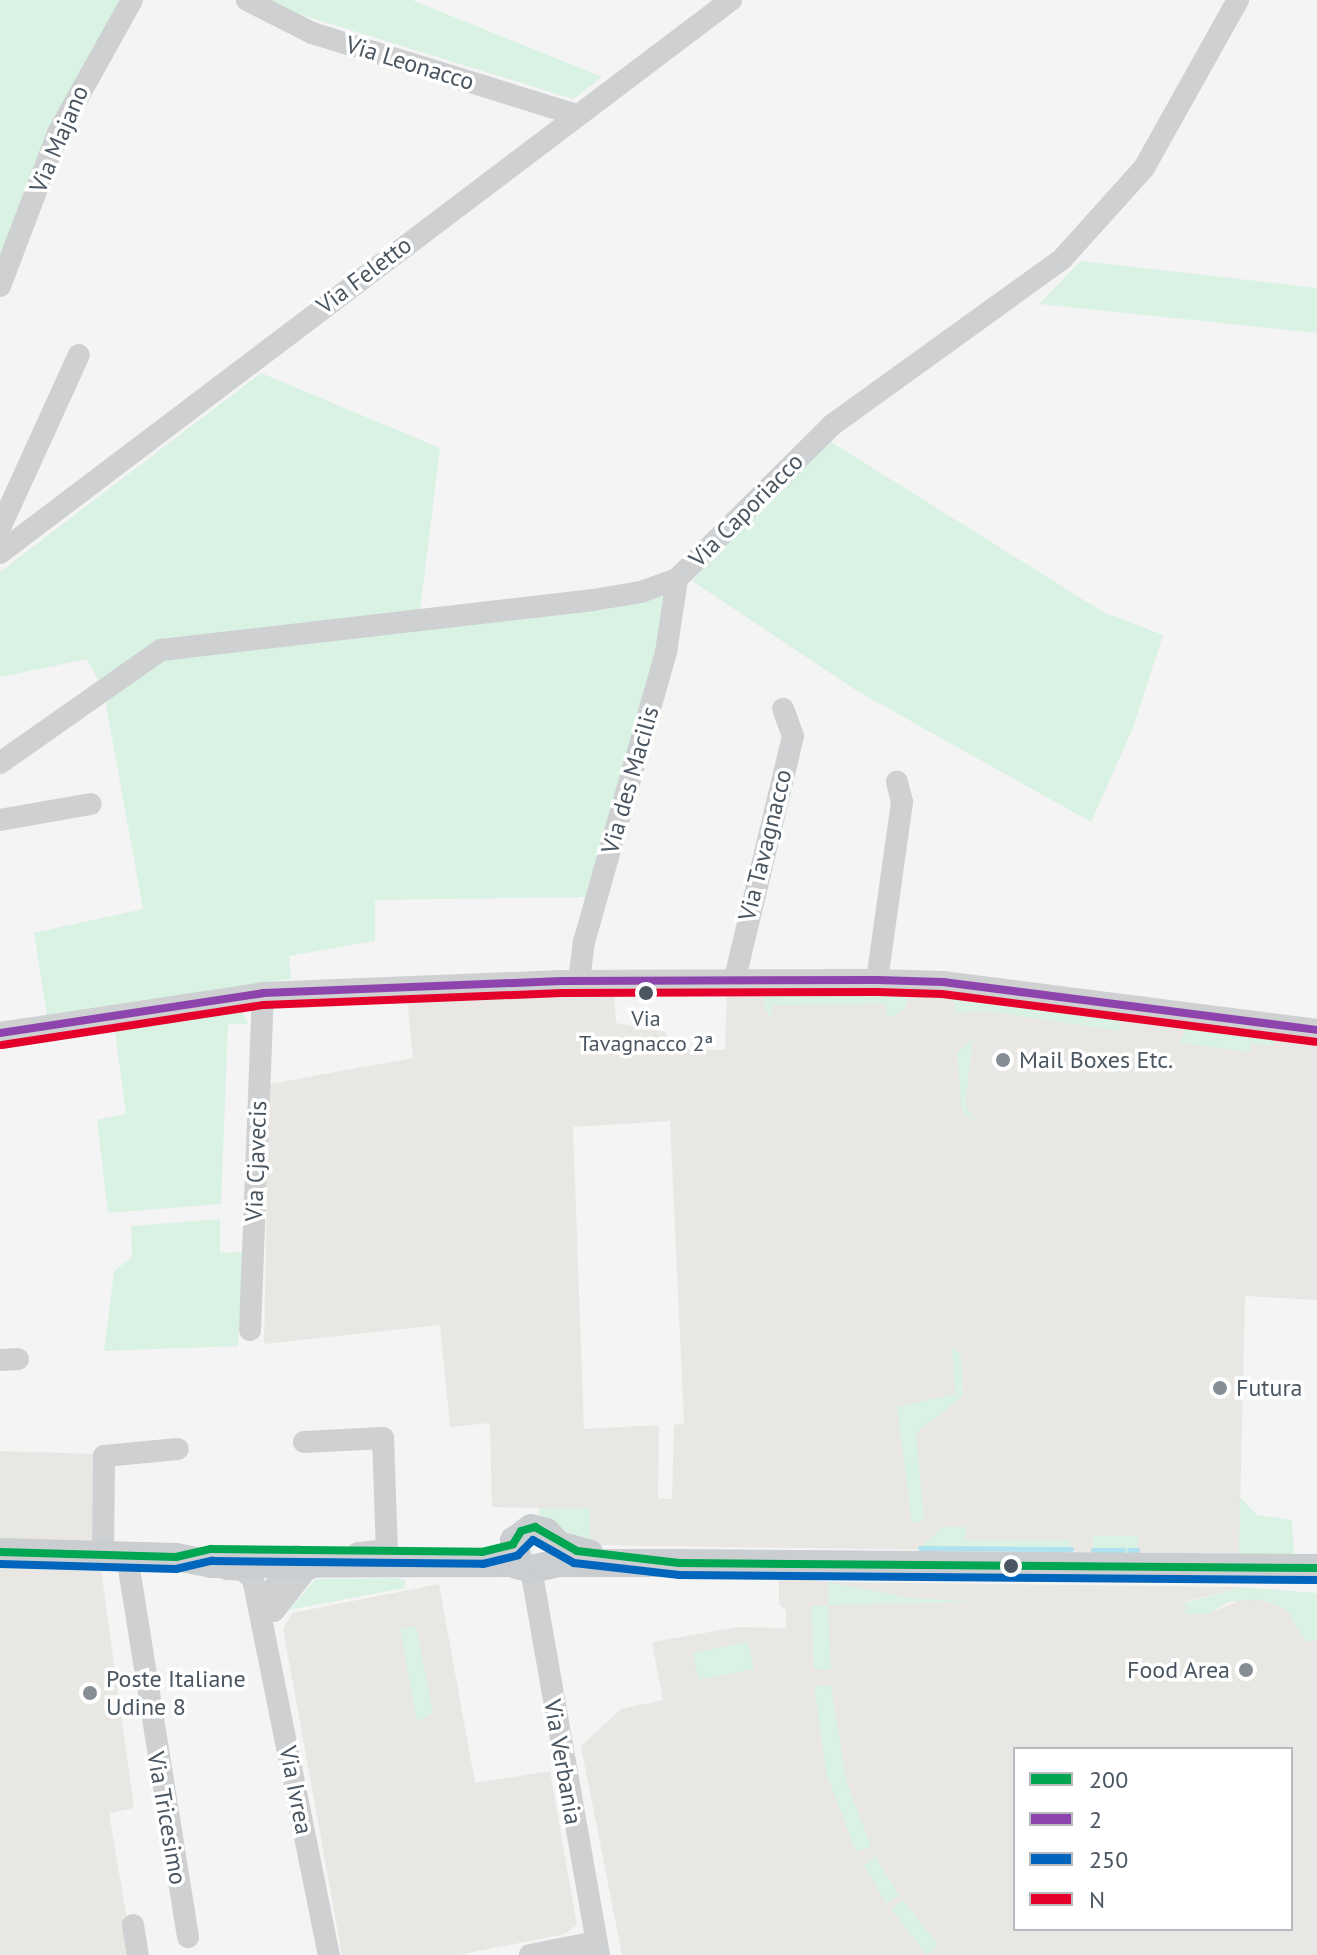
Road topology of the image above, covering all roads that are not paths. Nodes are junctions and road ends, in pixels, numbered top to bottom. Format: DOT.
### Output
graph roads {
  1 [pos="132,0"];
  2 [pos="247,0"];
  3 [pos="731,0"];
  4 [pos="1238,0"];
  5 [pos="577,115"];
  6 [pos="0,286"];
  7 [pos="79,355"];
  8 [pos="0,528"];
  9 [pos="0,553"];
  10 [pos="677,579"];
  11 [pos="783,709"];
  12 [pos="0,763"];
  13 [pos="897,782"];
  14 [pos="91,804"];
  15 [pos="0,820"];
  16 [pos="877,980"];
  17 [pos="579,981"];
  18 [pos="734,982"];
  19 [pos="263,993"];
  20 [pos="1317,1030"];
  21 [pos="0,1033"];
  22 [pos="250,1330"];
  23 [pos="304,1442"];
  24 [pos="178,1449"];
  25 [pos="387,1550"];
  26 [pos="0,1552"];
  27 [pos="115,1556"];
  28 [pos="532,1556"];
  29 [pos="185,1560"];
  30 [pos="304,1564"];
  31 [pos="1313,1572"];
  32 [pos="262,1615"];
  33 [pos="133,1925"];
  34 [pos="188,1937"];
  35 [pos="598,1949"];
  36 [pos="138,1955"];
  37 [pos="329,1955"];
  38 [pos="530,1955"];
  1 -- 6 [label="street, Via Majano"];
  2 -- 5 [label="street, Via Leonacco"];
  3 -- 5 [label="street, Via Feletto"];
  4 -- 10 [label="street, Via Caporiacco"];
  5 -- 9 [label="street, Via Feletto"];
  7 -- 8 [label="street"];
  10 -- 12 [label="street, Via Caporiacco"];
  10 -- 17 [label="street, Via des Macilis"];
  11 -- 18 [label="street, Via Tavagnacco"];
  13 -- 16 [label="street"];
  14 -- 15 [label="street"];
  16 -- 18 [label="street"];
  16 -- 20 [label="street"];
  17 -- 18 [label="street"];
  17 -- 19 [label="street"];
  19 -- 21 [label="street"];
  19 -- 22 [label="street, Via Cjavecis"];
  23 -- 25 [label="street"];
  24 -- 27 [label="street, Via Tricesimo"];
  25 -- 28 [label="main road"];
  25 -- 29 [label="main road"];
  25 -- 30 [label="street"];
  26 -- 27 [label="main road"];
  27 -- 29 [label="main road"];
  27 -- 34 [label="street, Via Tricesimo"];
  28 -- 30 [label="main road"];
  28 -- 31 [label="main road"];
  28 -- 35 [label="street, Via Verbania"];
  29 -- 30 [label="main road"];
  29 -- 32 [label="street, Via Ivrea"];
  30 -- 32 [label="street"];
  32 -- 37 [label="street, Via Ivrea"];
  33 -- 36 [label="street"];
  35 -- 38 [label="street"];
}
